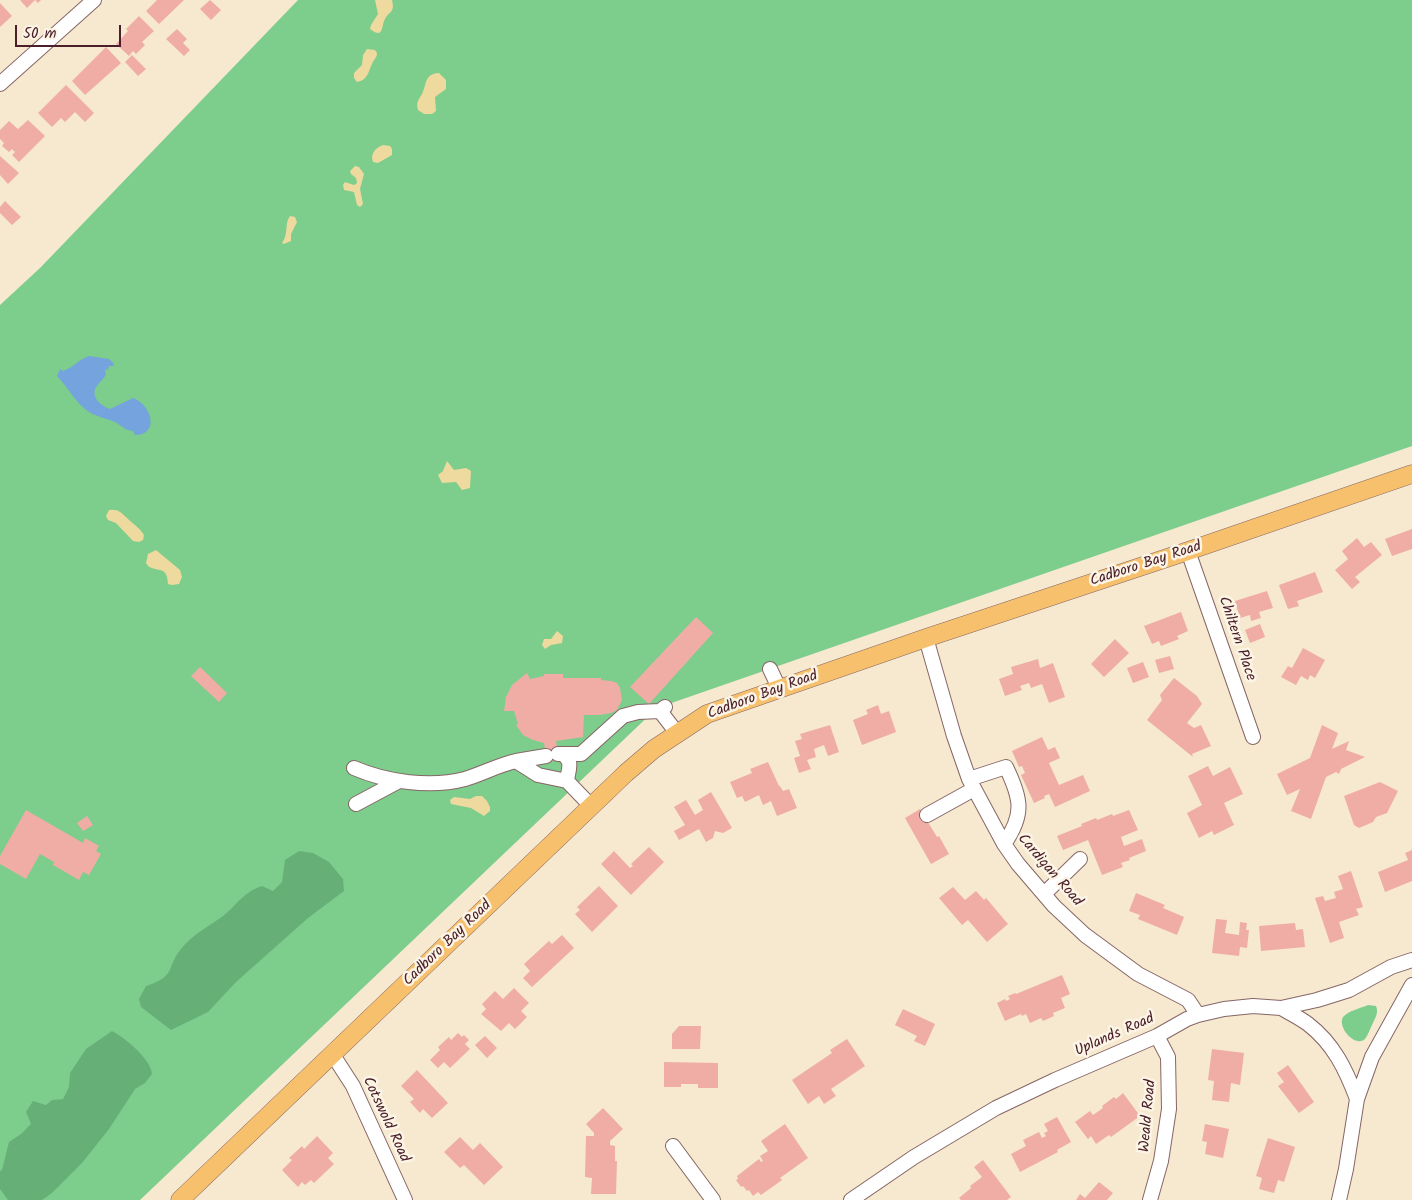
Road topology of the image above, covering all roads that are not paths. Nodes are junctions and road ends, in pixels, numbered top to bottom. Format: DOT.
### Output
graph roads {
  1 [pos="94,0"];
  2 [pos="0,84"];
  3 [pos="1412,474"];
  4 [pos="1188,552"];
  5 [pos="926,638"];
  6 [pos="770,669"];
  7 [pos="780,690"];
  8 [pos="677,733"];
  9 [pos="1253,737"];
  10 [pos="555,755"];
  11 [pos="516,761"];
  12 [pos="354,768"];
  13 [pos="399,781"];
  14 [pos="567,781"];
  15 [pos="972,784"];
  16 [pos="356,804"];
  17 [pos="591,806"];
  18 [pos="927,815"];
  19 [pos="1004,844"];
  20 [pos="1080,859"];
  21 [pos="1044,894"];
  22 [pos="1412,960"];
  23 [pos="1412,985"];
  24 [pos="1282,1008"];
  25 [pos="1198,1015"];
  26 [pos="1157,1036"];
  27 [pos="332,1055"];
  28 [pos="1357,1099"];
  29 [pos="673,1146"];
  30 [pos="180,1200"];
  31 [pos="405,1200"];
  32 [pos="712,1200"];
  33 [pos="851,1200"];
  34 [pos="1150,1200"];
  35 [pos="1339,1200"];
  1 -- 2 [label="street"];
  3 -- 4 [label="main road, Cadboro Bay Road"];
  4 -- 5 [label="main road, Cadboro Bay Road"];
  4 -- 9 [label="street, Chiltern Place"];
  5 -- 7 [label="main road, Cadboro Bay Road"];
  5 -- 15 [label="street, Cardigan Road"];
  6 -- 7 [label="street"];
  7 -- 8 [label="main road, Cadboro Bay Road"];
  8 -- 10 [label="street"];
  8 -- 17 [label="main road, Cadboro Bay Road"];
  10 -- 11 [label="street"];
  10 -- 14 [label="street"];
  11 -- 13 [label="street"];
  11 -- 14 [label="street"];
  12 -- 13 [label="street"];
  13 -- 16 [label="street"];
  14 -- 17 [label="street"];
  15 -- 18 [label="street"];
  15 -- 19 [label="street, Cardigan Road"];
  15 -- 19 [label="street"];
  17 -- 27 [label="main road, Cadboro Bay Road"];
  19 -- 21 [label="street, Cardigan Road"];
  20 -- 21 [label="street"];
  21 -- 25 [label="street, Cardigan Road"];
  22 -- 24 [label="street, Uplands Road"];
  23 -- 28 [label="street"];
  24 -- 25 [label="street, Uplands Road"];
  24 -- 28 [label="street"];
  25 -- 26 [label="street, Uplands Road"];
  26 -- 33 [label="street, Uplands Road"];
  26 -- 34 [label="street, Weald Road"];
  27 -- 30 [label="main road, Cadboro Bay Road"];
  27 -- 31 [label="street, Cotswold Road"];
  28 -- 35 [label="street"];
  29 -- 32 [label="street"];
}
